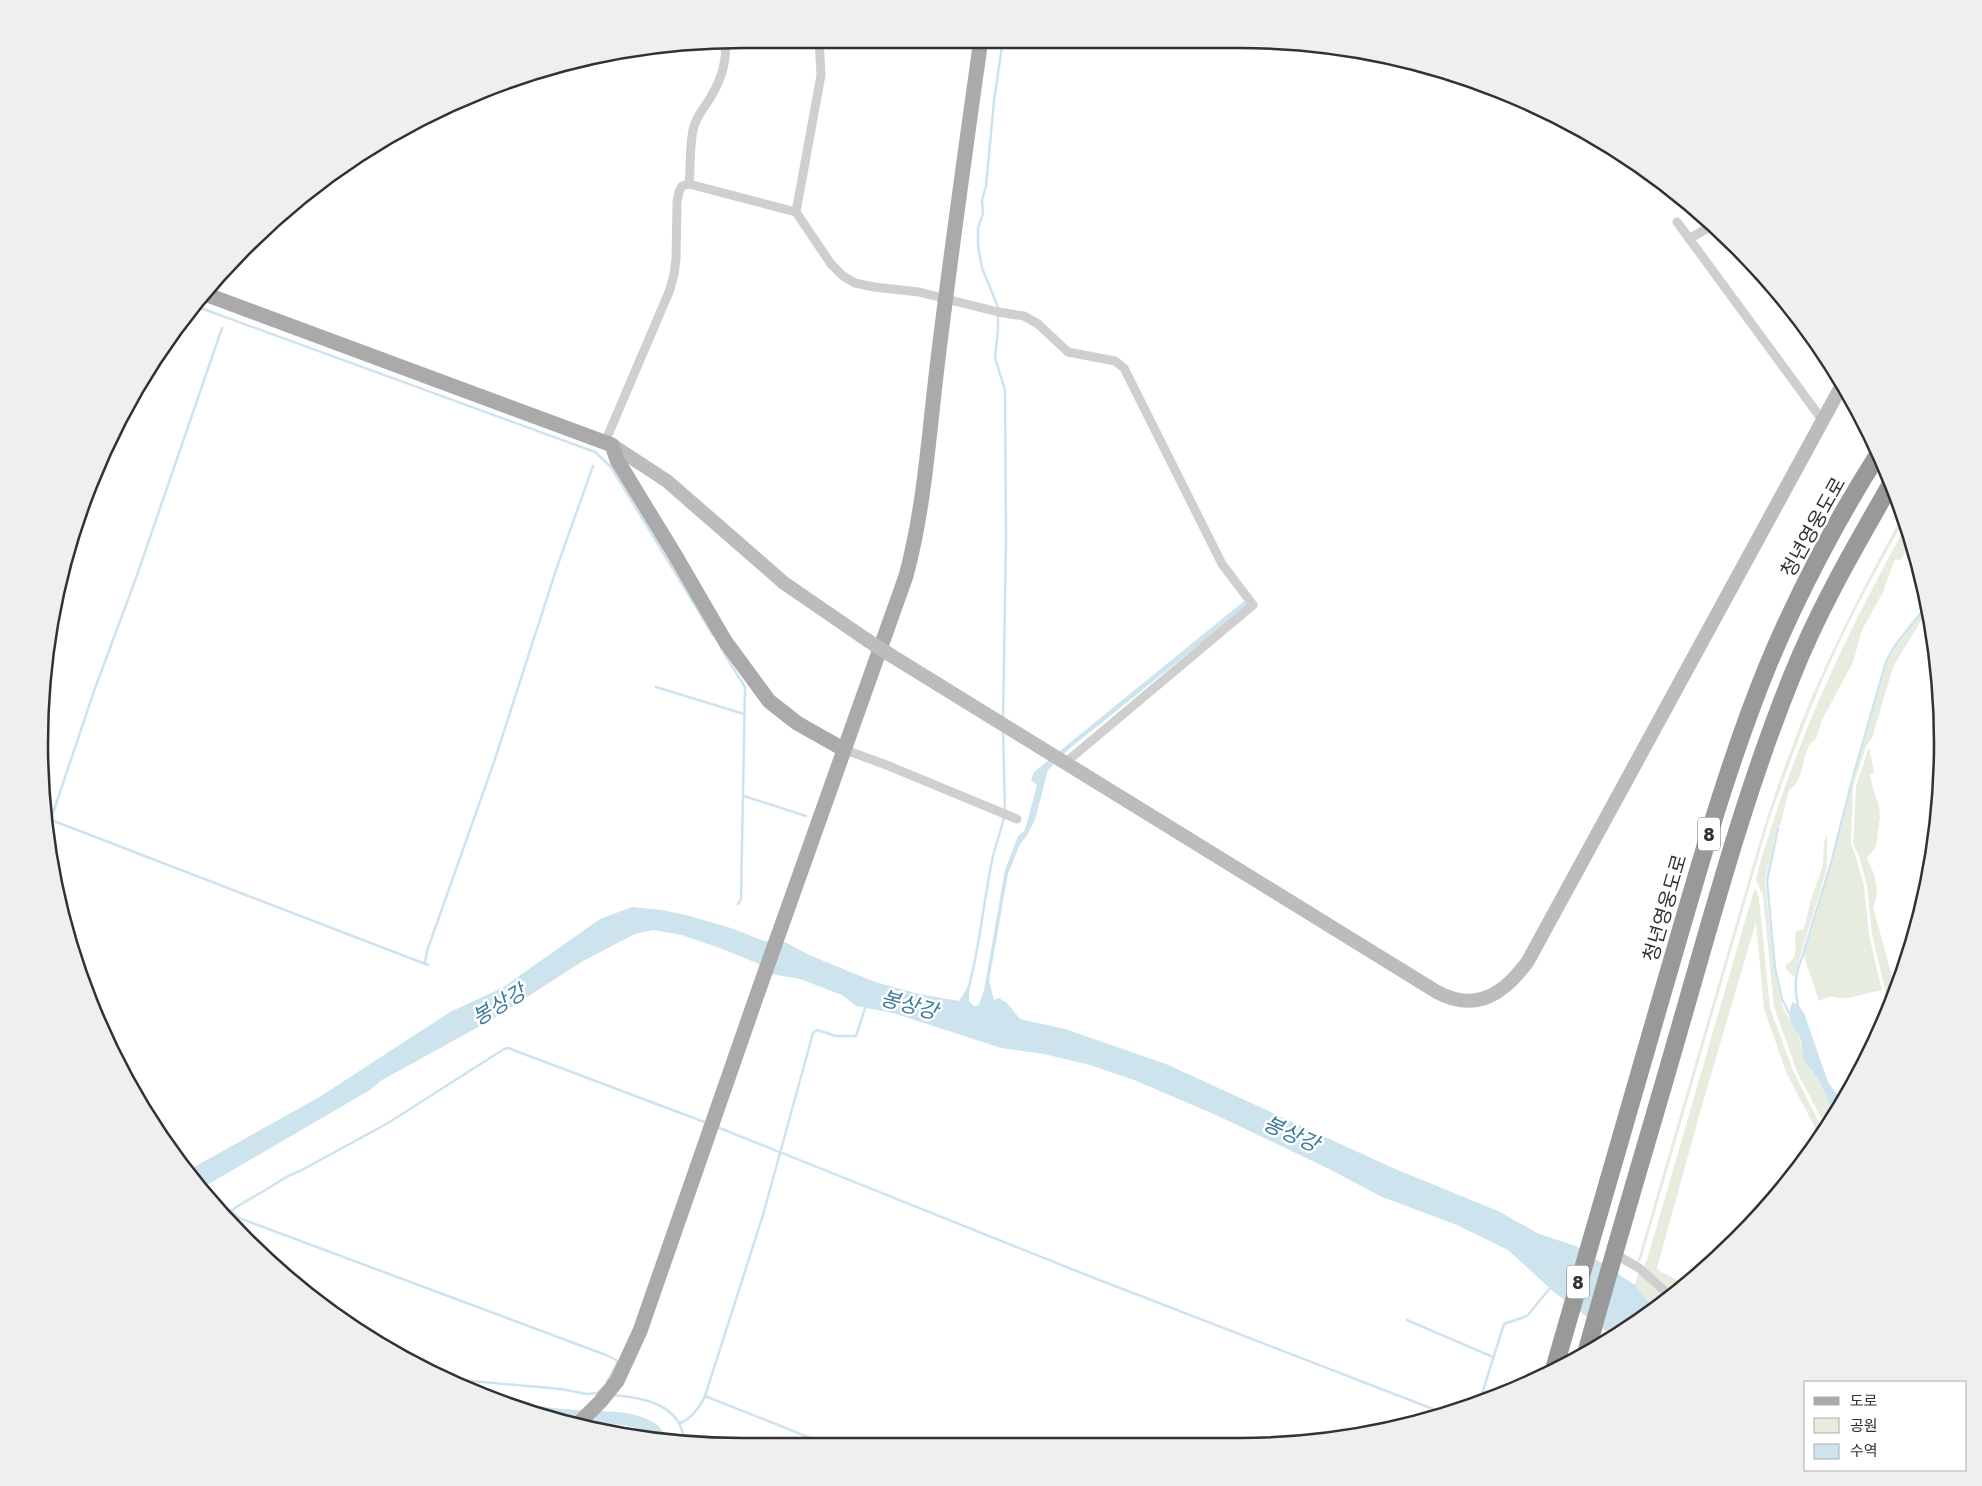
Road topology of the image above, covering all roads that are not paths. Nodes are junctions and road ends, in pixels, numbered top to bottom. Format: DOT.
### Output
graph roads {
  1 [pos="727,48"];
  2 [pos="820,48"];
  3 [pos="980,48"];
  4 [pos="689,184"];
  5 [pos="796,212"];
  6 [pos="1677,222"];
  7 [pos="1707,228"];
  8 [pos="1689,239"];
  9 [pos="210,296"];
  10 [pos="945,299"];
  11 [pos="1839,391"];
  12 [pos="1823,421"];
  13 [pos="608,443"];
  14 [pos="1875,461"];
  15 [pos="1887,490"];
  16 [pos="846,741"];
  17 [pos="1063,761"];
  18 [pos="1017,820"];
  19 [pos="1615,1254"];
  20 [pos="1666,1292"];
  21 [pos="1588,1345"];
  22 [pos="1556,1362"];
  23 [pos="583,1419"];
  1 -- 4 [label="street"];
  2 -- 5 [label="street"];
  3 -- 10 [label="main road"];
  4 -- 5 [label="street"];
  4 -- 13 [label="street"];
  5 -- 10 [label="street"];
  6 -- 8 [label="street"];
  7 -- 8 [label="street"];
  8 -- 12 [label="street"];
  9 -- 13 [label="main road"];
  10 -- 16 [label="main road"];
  10 -- 17 [label="street"];
  11 -- 12 [label="main road"];
  12 -- 17 [label="main road"];
  13 -- 16 [label="main road"];
  13 -- 17 [label="main road, bridge"];
  14 -- 22 [label="highway, 청년영웅도로 / 8"];
  15 -- 19 [label="highway, 8"];
  16 -- 18 [label="street"];
  16 -- 23 [label="main road"];
  19 -- 20 [label="street"];
  19 -- 21 [label="highway, 8"];
}
